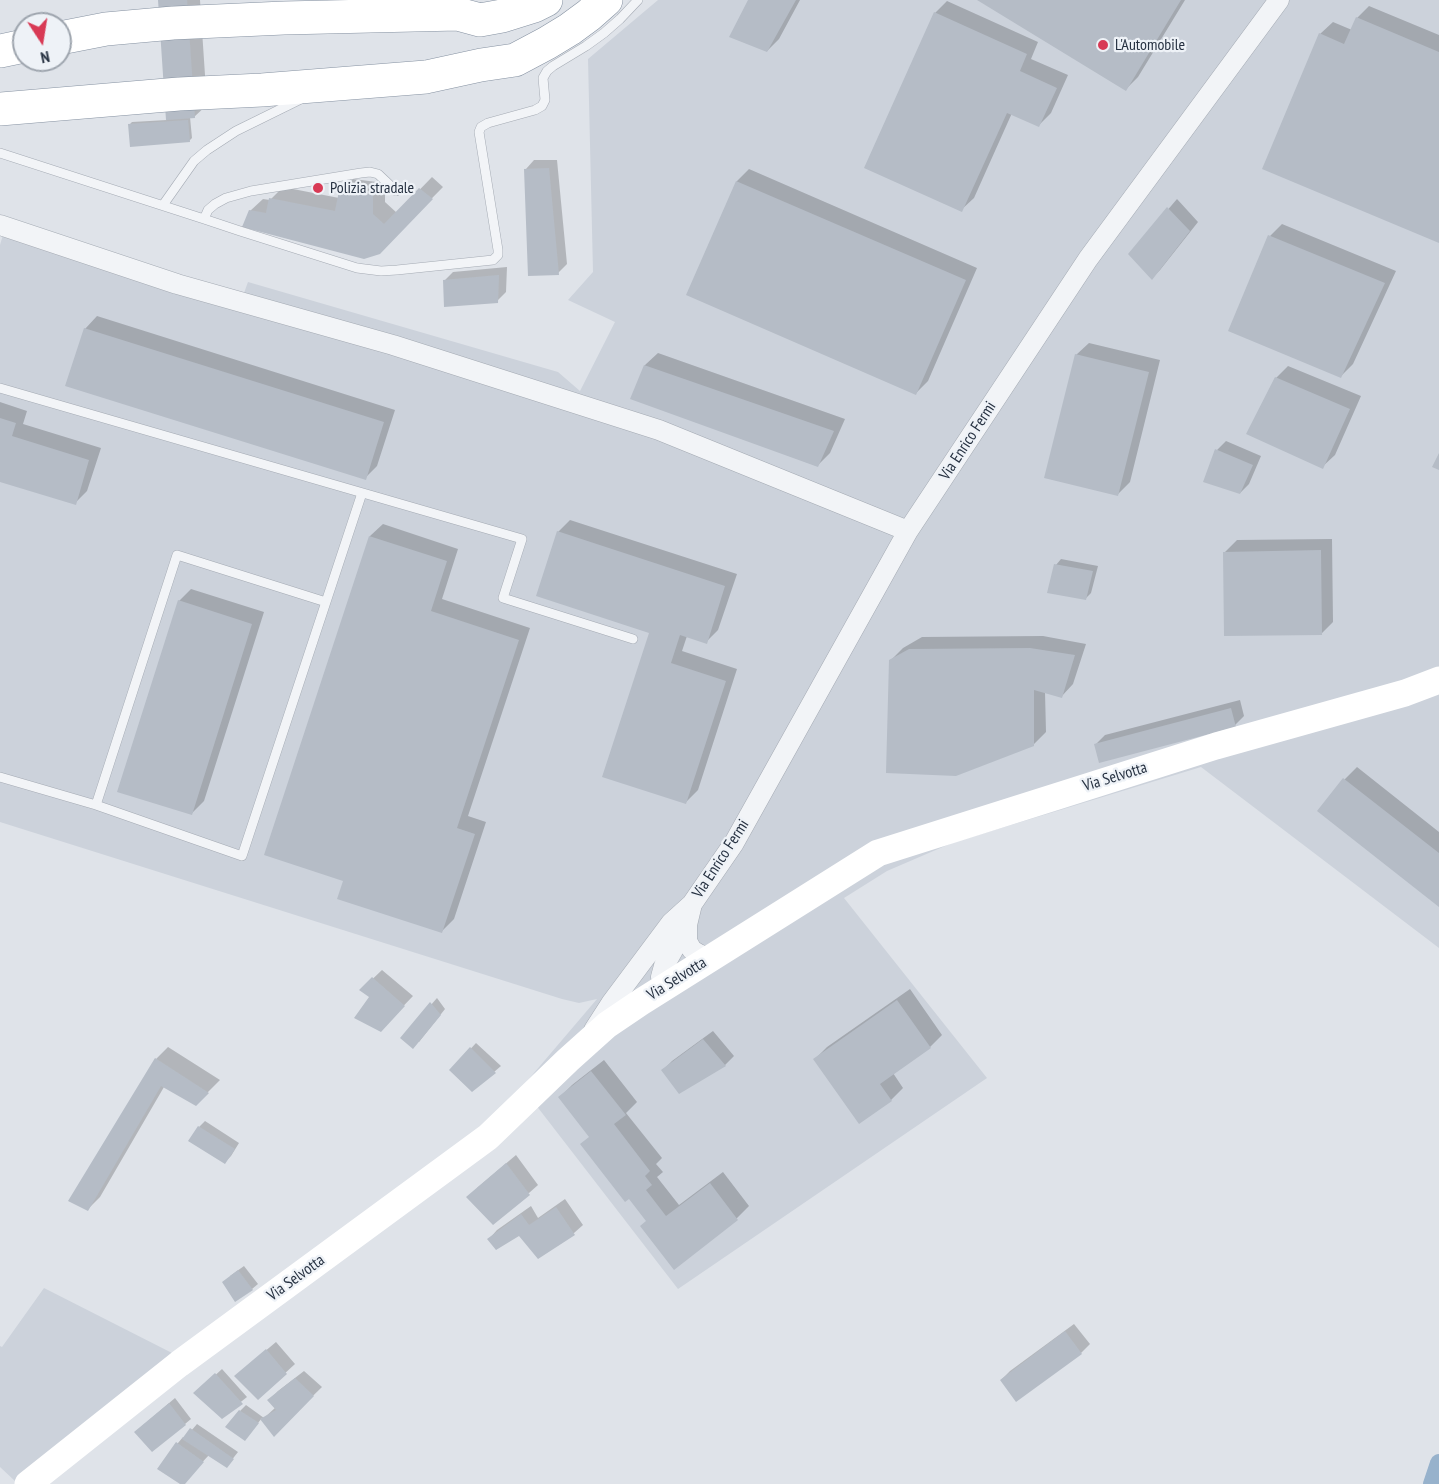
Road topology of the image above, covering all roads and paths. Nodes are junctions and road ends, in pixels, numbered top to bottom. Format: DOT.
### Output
graph roads {
  1 [pos="546,0"];
  2 [pos="578,0"];
  3 [pos="606,0"];
  4 [pos="638,0"];
  5 [pos="1279,0"];
  6 [pos="468,7"];
  7 [pos="72,36"];
  8 [pos="481,65"];
  9 [pos="327,85"];
  10 [pos="0,110"];
  11 [pos="0,153"];
  12 [pos="396,191"];
  13 [pos="163,205"];
  14 [pos="204,219"];
  15 [pos="0,225"];
  16 [pos="0,388"];
  17 [pos="362,493"];
  18 [pos="908,531"];
  19 [pos="326,602"];
  20 [pos="633,639"];
  21 [pos="1439,680"];
  22 [pos="0,777"];
  23 [pos="96,805"];
  24 [pos="692,904"];
  25 [pos="687,925"];
  26 [pos="714,955"];
  27 [pos="646,956"];
  28 [pos="665,986"];
  29 [pos="585,1045"];
  30 [pos="28,1484"];
  1 -- 6 [label="highway"];
  2 -- 8 [label="highway"];
  3 -- 8 [label="highway"];
  4 -- 14 [label="lane"];
  5 -- 18 [label="street, Via Enrico Fermi"];
  6 -- 7 [label="highway"];
  8 -- 9 [label="highway"];
  9 -- 10 [label="highway"];
  9 -- 13 [label="lane"];
  11 -- 13 [label="lane"];
  12 -- 14 [label="lane"];
  13 -- 14 [label="lane"];
  15 -- 18 [label="street"];
  16 -- 17 [label="lane"];
  17 -- 19 [label="lane"];
  17 -- 20 [label="lane"];
  18 -- 24 [label="street, Via Enrico Fermi"];
  19 -- 23 [label="lane"];
  19 -- 23 [label="lane"];
  21 -- 26 [label="street, Via Selvotta"];
  22 -- 23 [label="lane"];
  24 -- 25 [label="street, Via Enrico Fermi"];
  24 -- 27 [label="street, Via Enrico Fermi"];
  25 -- 26 [label="street"];
  25 -- 28 [label="street, Via Enrico Fermi"];
  26 -- 28 [label="street, Via Selvotta"];
  27 -- 28 [label="street"];
  27 -- 29 [label="street, Via Enrico Fermi"];
  28 -- 29 [label="street, Via Selvotta"];
  29 -- 30 [label="street, Via Selvotta"];
}
